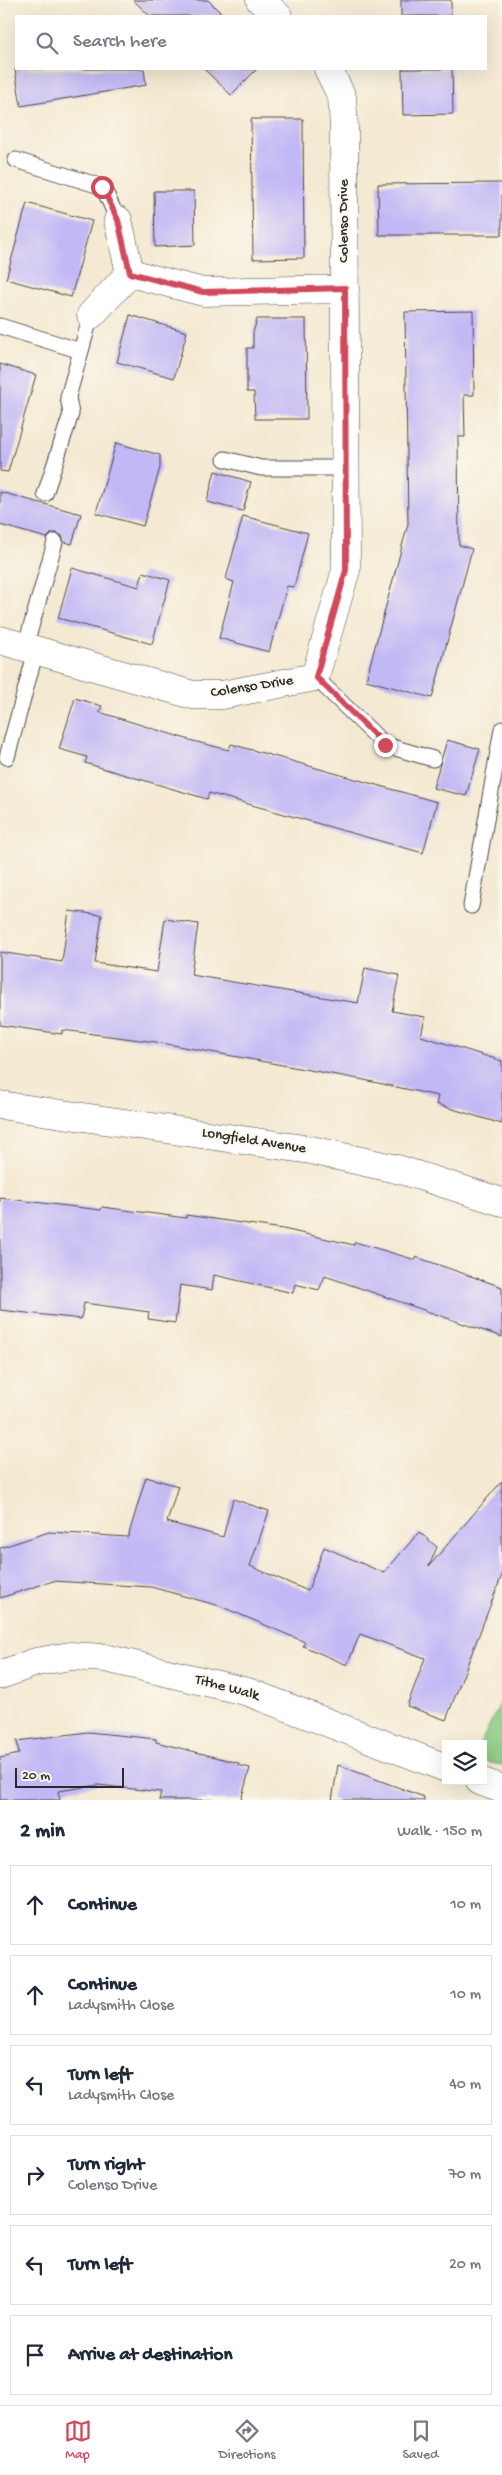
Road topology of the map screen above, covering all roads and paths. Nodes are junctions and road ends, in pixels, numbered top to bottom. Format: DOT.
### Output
graph roads {
  1 [pos="260,0"];
  2 [pos="277,15"];
  3 [pos="329,70"];
  4 [pos="16,160"];
  5 [pos="118,220"];
  6 [pos="130,273"];
  7 [pos="345,288"];
  8 [pos="91,315"];
  9 [pos="0,326"];
  10 [pos="81,351"];
  11 [pos="225,459"];
  12 [pos="345,468"];
  13 [pos="45,494"];
  14 [pos="55,542"];
  15 [pos="21,646"];
  16 [pos="316,677"];
  17 [pos="502,729"];
  18 [pos="7,757"];
  19 [pos="433,759"];
  20 [pos="471,906"];
  21 [pos="0,1105"];
  22 [pos="502,1202"];
  23 [pos="0,1675"];
  24 [pos="442,1766"];
  25 [pos="487,1784"];
  26 [pos="502,1790"];
  1 -- 2 [label="street"];
  3 -- 7 [label="street, Colenso Drive"];
  4 -- 5 [label="lane"];
  5 -- 6 [label="street"];
  6 -- 7 [label="street"];
  6 -- 8 [label="street"];
  7 -- 12 [label="street, Colenso Drive"];
  8 -- 10 [label="lane"];
  9 -- 10 [label="lane"];
  10 -- 13 [label="lane"];
  11 -- 12 [label="lane"];
  12 -- 16 [label="street, Colenso Drive"];
  14 -- 15 [label="lane"];
  15 -- 16 [label="street, Colenso Drive"];
  15 -- 18 [label="lane"];
  16 -- 19 [label="lane"];
  17 -- 20 [label="lane"];
  21 -- 22 [label="street, Longfield Avenue"];
  23 -- 24 [label="street, Tithe Walk"];
  25 -- 26 [label="street"];
}
